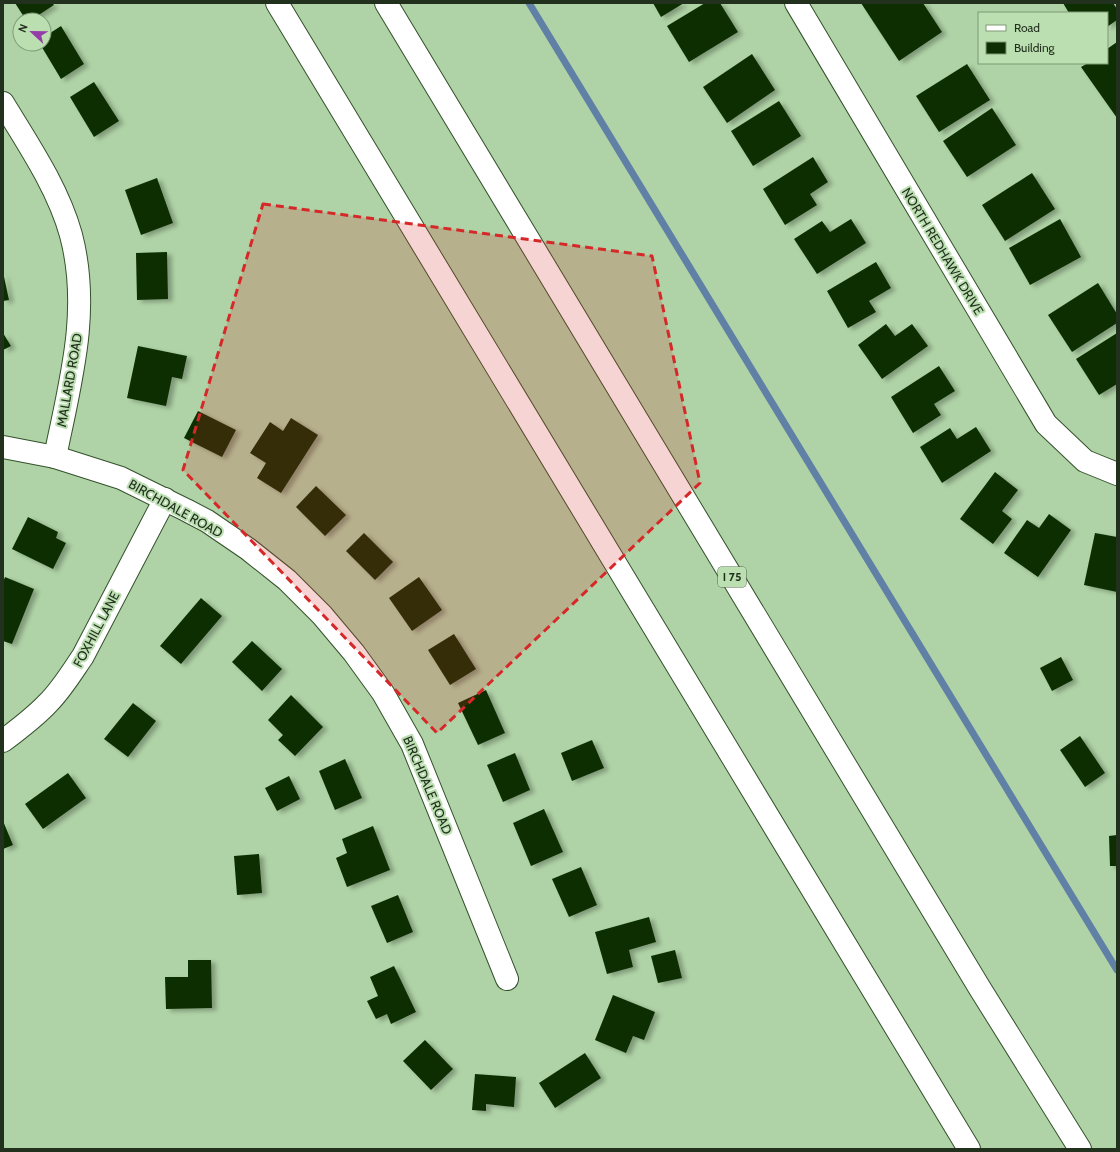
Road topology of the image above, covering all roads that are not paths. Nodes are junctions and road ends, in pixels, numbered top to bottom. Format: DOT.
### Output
graph roads {
  1 [pos="277,3"];
  2 [pos="386,3"];
  3 [pos="796,3"];
  4 [pos="3,103"];
  5 [pos="3,447"];
  6 [pos="55,457"];
  7 [pos="1117,474"];
  8 [pos="165,499"];
  9 [pos="3,741"];
  10 [pos="507,979"];
  11 [pos="969,1149"];
  12 [pos="1080,1149"];
  1 -- 11 [label="main road"];
  2 -- 12 [label="main road, I 75"];
  3 -- 7 [label="main road, NORTH REDHAWK DRIVE"];
  4 -- 6 [label="main road, MALLARD ROAD"];
  5 -- 6 [label="main road, BIRCHDALE ROAD"];
  6 -- 8 [label="main road, BIRCHDALE ROAD"];
  8 -- 9 [label="main road, FOXHILL LANE"];
  8 -- 10 [label="main road, BIRCHDALE ROAD"];
}
